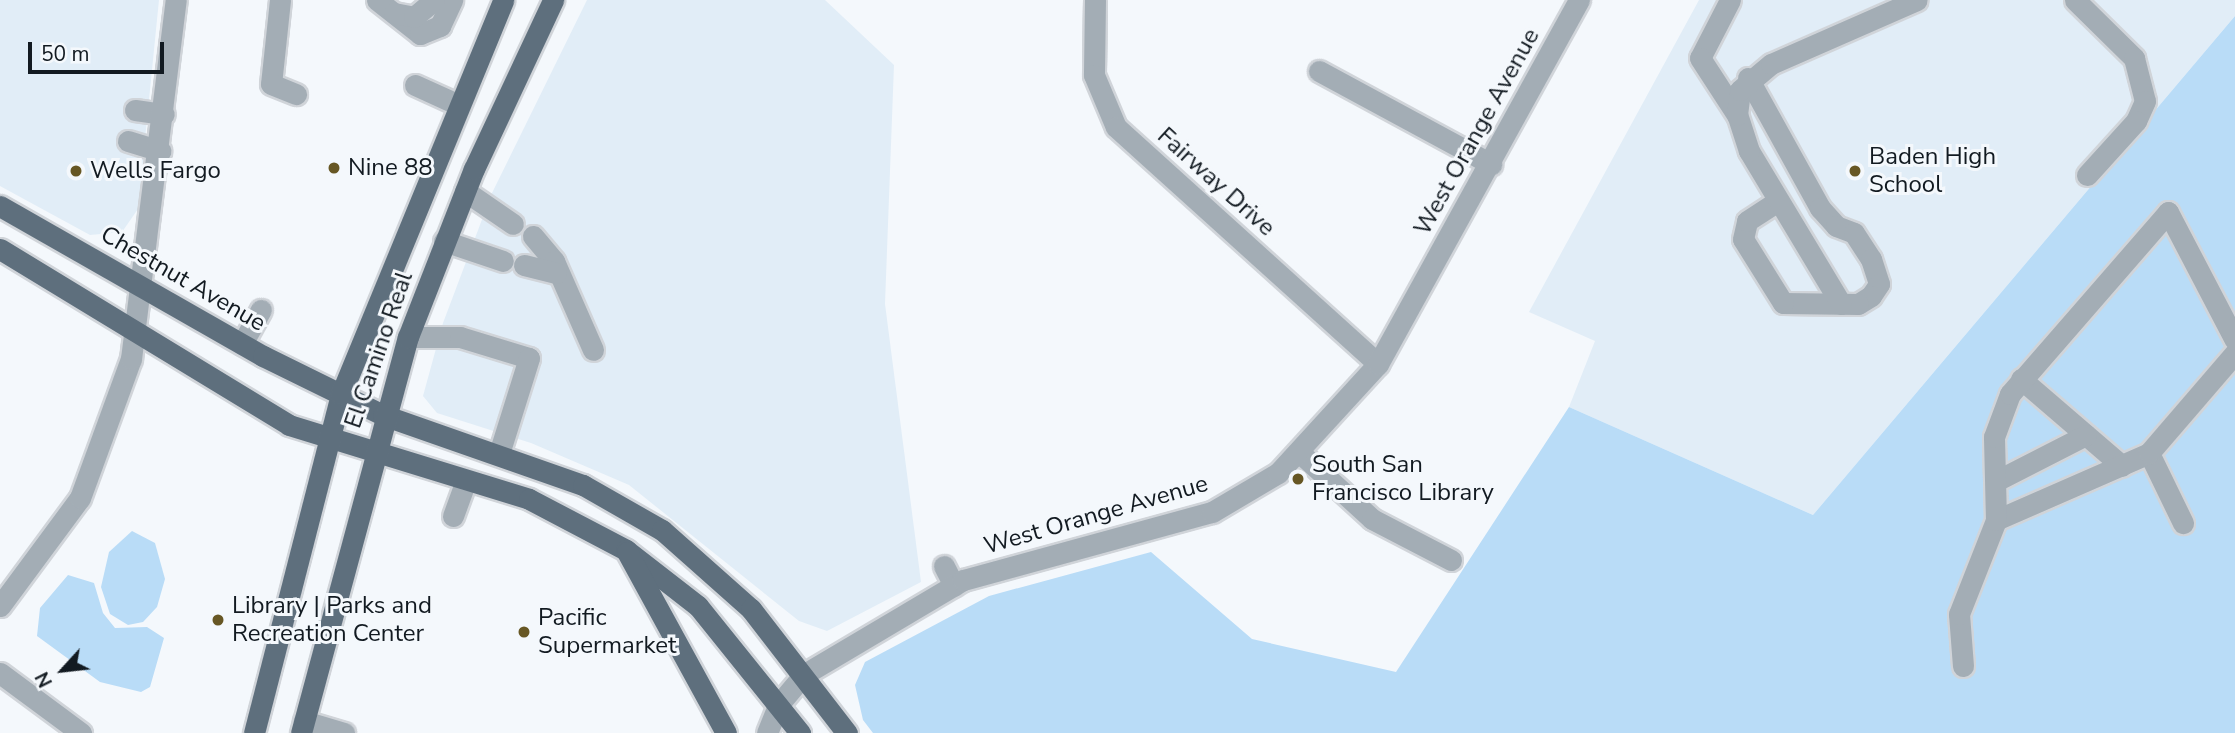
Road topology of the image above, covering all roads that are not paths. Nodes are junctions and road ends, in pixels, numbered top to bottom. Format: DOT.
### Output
graph roads {
  1 [pos="176,0"];
  2 [pos="280,0"];
  3 [pos="434,0"];
  4 [pos="452,0"];
  5 [pos="503,0"];
  6 [pos="553,0"];
  7 [pos="1095,0"];
  8 [pos="1579,0"];
  9 [pos="1730,0"];
  10 [pos="1917,0"];
  11 [pos="2075,0"];
  12 [pos="386,7"];
  13 [pos="1319,71"];
  14 [pos="1748,78"];
  15 [pos="415,85"];
  16 [pos="296,94"];
  17 [pos="458,105"];
  18 [pos="135,110"];
  19 [pos="164,114"];
  20 [pos="1737,115"];
  21 [pos="128,141"];
  22 [pos="160,151"];
  23 [pos="1491,164"];
  24 [pos="2087,175"];
  25 [pos="465,191"];
  26 [pos="1778,201"];
  27 [pos="0,206"];
  28 [pos="513,224"];
  29 [pos="533,236"];
  30 [pos="444,242"];
  31 [pos="0,249"];
  32 [pos="503,261"];
  33 [pos="524,265"];
  34 [pos="556,273"];
  35 [pos="143,285"];
  36 [pos="1840,304"];
  37 [pos="261,310"];
  38 [pos="137,333"];
  39 [pos="408,337"];
  40 [pos="2235,340"];
  41 [pos="242,344"];
  42 [pos="593,350"];
  43 [pos="2235,353"];
  44 [pos="1378,364"];
  45 [pos="2021,379"];
  46 [pos="341,394"];
  47 [pos="383,415"];
  48 [pos="2086,435"];
  49 [pos="327,439"];
  50 [pos="1299,452"];
  51 [pos="372,453"];
  52 [pos="2149,453"];
  53 [pos="499,454"];
  54 [pos="2122,466"];
  55 [pos="466,480"];
  56 [pos="1996,481"];
  57 [pos="453,516"];
  58 [pos="1996,520"];
  59 [pos="2183,523"];
  60 [pos="626,550"];
  61 [pos="1451,560"];
  62 [pos="944,566"];
  63 [pos="954,586"];
  64 [pos="0,606"];
  65 [pos="1963,666"];
  66 [pos="803,675"];
  67 [pos="2,682"];
  68 [pos="779,704"];
  69 [pos="302,727"];
  70 [pos="81,733"];
  71 [pos="254,733"];
  72 [pos="344,733"];
  73 [pos="726,733"];
  74 [pos="767,733"];
  75 [pos="800,733"];
  76 [pos="847,733"];
  1 -- 19 [label="street"];
  2 -- 16 [label="street"];
  3 -- 12 [label="street"];
  4 -- 12 [label="street"];
  5 -- 17 [label="main road, El Camino Real"];
  6 -- 25 [label="main road, El Camino Real"];
  7 -- 44 [label="street, Fairway Drive"];
  8 -- 23 [label="street, West Orange Avenue"];
  9 -- 20 [label="street"];
  10 -- 14 [label="street"];
  11 -- 24 [label="street"];
  13 -- 23 [label="street"];
  14 -- 20 [label="street"];
  14 -- 36 [label="street"];
  15 -- 17 [label="street"];
  17 -- 46 [label="main road, El Camino Real"];
  18 -- 19 [label="street"];
  19 -- 22 [label="street"];
  20 -- 26 [label="street"];
  21 -- 22 [label="street"];
  22 -- 35 [label="street"];
  23 -- 44 [label="street, West Orange Avenue"];
  25 -- 28 [label="street"];
  25 -- 30 [label="main road, El Camino Real"];
  26 -- 36 [label="street"];
  26 -- 36 [label="street"];
  27 -- 35 [label="main road, Chestnut Avenue"];
  29 -- 34 [label="street"];
  30 -- 32 [label="street"];
  30 -- 39 [label="main road, El Camino Real"];
  31 -- 38 [label="main road"];
  33 -- 34 [label="street"];
  34 -- 42 [label="street"];
  35 -- 38 [label="street"];
  35 -- 41 [label="main road, Chestnut Avenue"];
  37 -- 41 [label="street"];
  38 -- 49 [label="main road"];
  38 -- 64 [label="street"];
  39 -- 47 [label="main road, El Camino Real"];
  39 -- 53 [label="street"];
  40 -- 45 [label="street"];
  41 -- 46 [label="main road, Chestnut Avenue"];
  43 -- 52 [label="street"];
  44 -- 50 [label="street, West Orange Avenue"];
  45 -- 48 [label="street"];
  45 -- 56 [label="street"];
  46 -- 47 [label="main road, Chestnut Avenue"];
  46 -- 49 [label="main road, El Camino Real"];
  47 -- 51 [label="main road, El Camino Real"];
  47 -- 53 [label="main road, Chestnut Avenue"];
  48 -- 54 [label="street"];
  48 -- 56 [label="street"];
  49 -- 51 [label="main road"];
  49 -- 71 [label="main road, El Camino Real"];
  50 -- 61 [label="street"];
  50 -- 63 [label="street, West Orange Avenue"];
  51 -- 55 [label="main road"];
  51 -- 69 [label="main road, El Camino Real"];
  52 -- 54 [label="street"];
  52 -- 59 [label="street"];
  53 -- 66 [label="main road, Chestnut Avenue"];
  54 -- 58 [label="street"];
  55 -- 57 [label="street"];
  55 -- 60 [label="main road"];
  56 -- 58 [label="street"];
  58 -- 65 [label="street"];
  60 -- 68 [label="main road"];
  60 -- 73 [label="main road"];
  62 -- 63 [label="street"];
  63 -- 66 [label="street, West Orange Avenue"];
  66 -- 68 [label="street, West Orange Avenue"];
  66 -- 76 [label="main road, Chestnut Avenue"];
  67 -- 70 [label="street"];
  68 -- 74 [label="street, West Orange Avenue"];
  68 -- 75 [label="main road"];
  69 -- 72 [label="street"];
}
